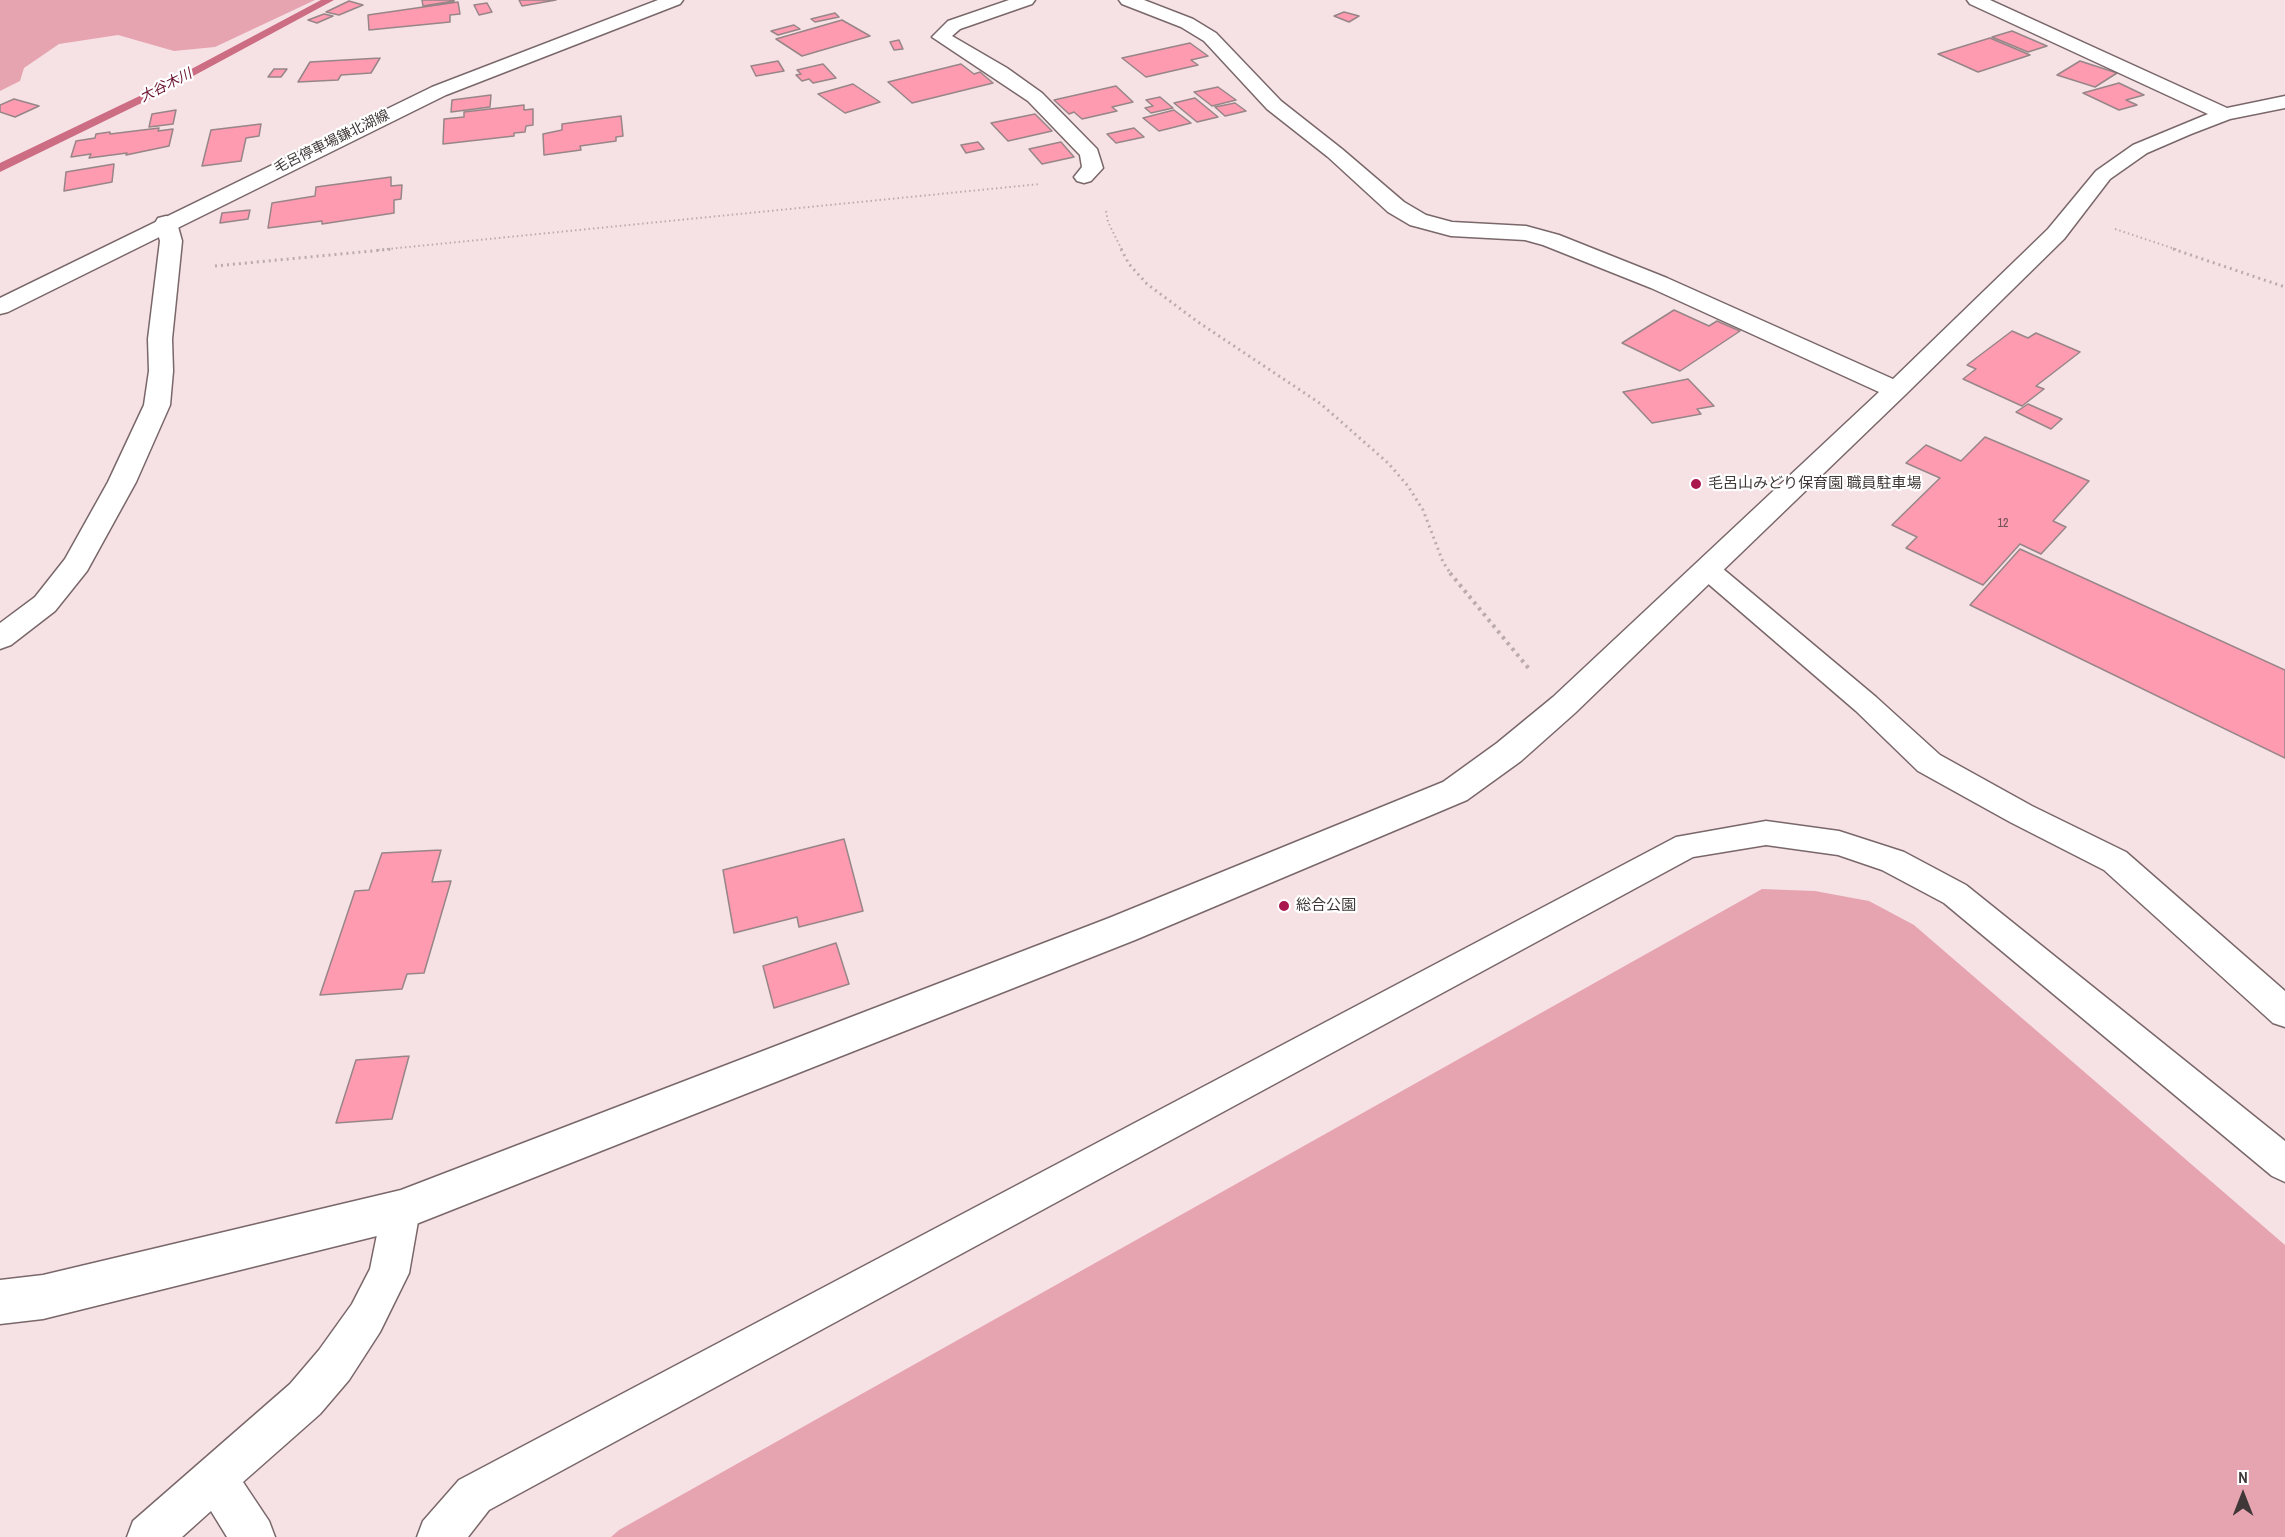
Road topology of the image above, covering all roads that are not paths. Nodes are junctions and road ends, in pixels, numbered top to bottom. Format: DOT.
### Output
graph roads {
  1 [pos="1026,0"];
  2 [pos="1128,0"];
  3 [pos="1976,0"];
  4 [pos="664,2"];
  5 [pos="2285,102"];
  6 [pos="2225,114"];
  7 [pos="1084,177"];
  8 [pos="166,223"];
  9 [pos="0,306"];
  10 [pos="1896,390"];
  11 [pos="1707,569"];
  12 [pos="0,639"];
  13 [pos="2285,1011"];
  14 [pos="2285,1164"];
  15 [pos="401,1210"];
  16 [pos="0,1302"];
  17 [pos="215,1478"];
  18 [pos="149,1537"];
  19 [pos="253,1537"];
  20 [pos="439,1537"];
  1 -- 7 [label="street"];
  2 -- 10 [label="street"];
  3 -- 6 [label="street"];
  4 -- 8 [label="street, 毛呂停車場鎌北湖線"];
  5 -- 6 [label="street"];
  6 -- 10 [label="street"];
  8 -- 9 [label="street, 毛呂停車場鎌北湖線"];
  8 -- 12 [label="street"];
  10 -- 11 [label="street"];
  11 -- 13 [label="lane"];
  11 -- 15 [label="street"];
  14 -- 20 [label="lane"];
  15 -- 16 [label="street"];
  15 -- 17 [label="lane"];
  17 -- 18 [label="lane"];
  17 -- 19 [label="lane"];
}
